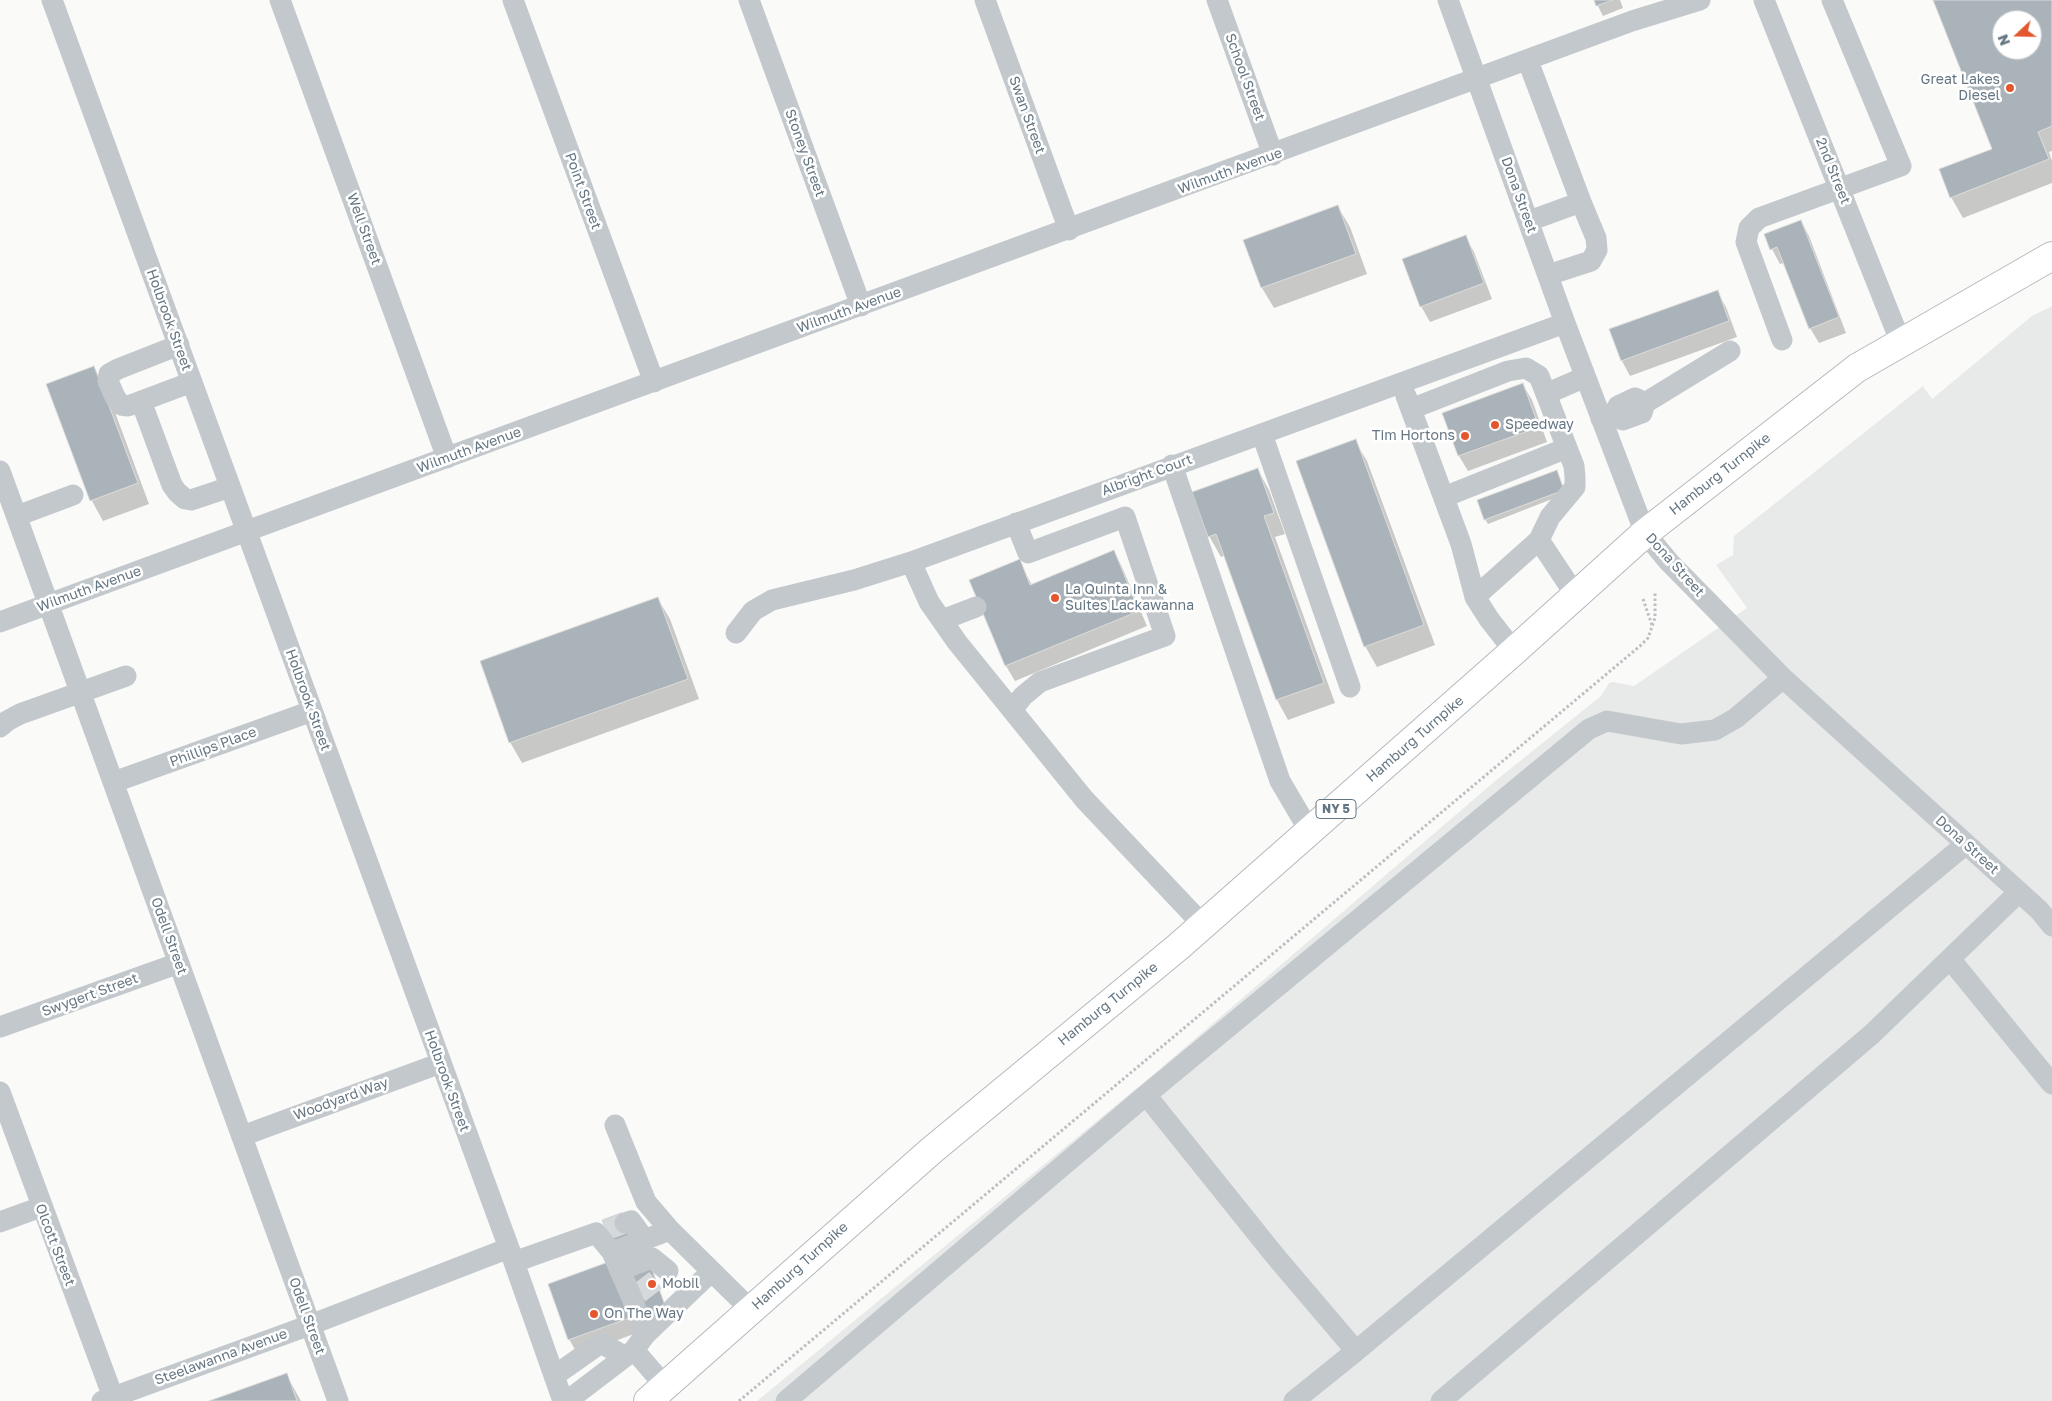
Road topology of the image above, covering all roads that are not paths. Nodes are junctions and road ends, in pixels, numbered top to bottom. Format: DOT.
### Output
graph roads {
  1 [pos="52,0"];
  2 [pos="280,0"];
  3 [pos="513,0"];
  4 [pos="749,0"];
  5 [pos="984,0"];
  6 [pos="1217,0"];
  7 [pos="1448,0"];
  8 [pos="1700,0"];
  9 [pos="1764,0"];
  10 [pos="1832,0"];
  11 [pos="1528,61"];
  12 [pos="1478,79"];
  13 [pos="1273,155"];
  14 [pos="1840,189"];
  15 [pos="1581,202"];
  16 [pos="1528,221"];
  17 [pos="1069,230"];
  18 [pos="2052,256"];
  19 [pos="1548,276"];
  20 [pos="861,306"];
  21 [pos="1565,323"];
  22 [pos="1782,340"];
  23 [pos="1901,343"];
  24 [pos="179,345"];
  25 [pos="1730,352"];
  26 [pos="1586,377"];
  27 [pos="192,382"];
  28 [pos="654,382"];
  29 [pos="1401,382"];
  30 [pos="1546,394"];
  31 [pos="141,401"];
  32 [pos="1411,409"];
  33 [pos="1607,417"];
  34 [pos="1262,434"];
  35 [pos="1567,448"];
  36 [pos="447,458"];
  37 [pos="1172,465"];
  38 [pos="0,471"];
  39 [pos="230,486"];
  40 [pos="74,495"];
  41 [pos="1444,498"];
  42 [pos="17,516"];
  43 [pos="1016,523"];
  44 [pos="247,531"];
  45 [pos="1645,533"];
  46 [pos="1539,540"];
  47 [pos="910,562"];
  48 [pos="1576,596"];
  49 [pos="1475,597"];
  50 [pos="49,604"];
  51 [pos="976,607"];
  52 [pos="942,620"];
  53 [pos="0,622"];
  54 [pos="736,633"];
  55 [pos="1514,651"];
  56 [pos="126,676"];
  57 [pos="1782,678"];
  58 [pos="1350,687"];
  59 [pos="81,692"];
  60 [pos="1012,710"];
  61 [pos="312,711"];
  62 [pos="0,727"];
  63 [pos="114,782"];
  64 [pos="1310,832"];
  65 [pos="1966,844"];
  66 [pos="2019,892"];
  67 [pos="1203,925"];
  68 [pos="2052,926"];
  69 [pos="1950,959"];
  70 [pos="179,963"];
  71 [pos="0,1027"];
  72 [pos="441,1063"];
  73 [pos="2052,1084"];
  74 [pos="0,1092"];
  75 [pos="1146,1095"];
  76 [pos="615,1125"];
  77 [pos="242,1136"];
  78 [pos="41,1207"];
  79 [pos="0,1222"];
  80 [pos="609,1229"];
  81 [pos="670,1230"];
  82 [pos="645,1240"];
  83 [pos="692,1253"];
  84 [pos="511,1255"];
  85 [pos="616,1261"];
  86 [pos="711,1272"];
  87 [pos="750,1310"];
  88 [pos="310,1325"];
  89 [pos="634,1347"];
  90 [pos="1356,1350"];
  91 [pos="554,1376"];
  92 [pos="657,1393"];
  93 [pos="107,1399"];
  94 [pos="338,1401"];
  95 [pos="562,1401"];
  96 [pos="567,1401"];
  97 [pos="786,1401"];
  98 [pos="1294,1401"];
  99 [pos="1441,1401"];
  1 -- 24 [label="street, Holbrook Street"];
  2 -- 36 [label="street, Well Street"];
  3 -- 28 [label="street, Point Street"];
  4 -- 20 [label="street, Stoney Street"];
  5 -- 17 [label="street, Swan Street"];
  6 -- 13 [label="street, School Street"];
  7 -- 12 [label="street, Dona Street"];
  8 -- 11 [label="street, Wilmuth Avenue"];
  9 -- 14 [label="street, 2nd Street"];
  10 -- 14 [label="street"];
  11 -- 12 [label="street, Wilmuth Avenue"];
  11 -- 15 [label="street"];
  12 -- 13 [label="street, Wilmuth Avenue"];
  12 -- 16 [label="street, Dona Street"];
  13 -- 17 [label="street, Wilmuth Avenue"];
  14 -- 22 [label="street"];
  14 -- 23 [label="street, 2nd Street"];
  15 -- 16 [label="street"];
  15 -- 19 [label="street"];
  16 -- 19 [label="street, Dona Street"];
  17 -- 20 [label="street, Wilmuth Avenue"];
  18 -- 23 [label="highway, Hamburg Turnpike / NY 5"];
  19 -- 21 [label="street, Dona Street"];
  20 -- 28 [label="street, Wilmuth Avenue"];
  21 -- 26 [label="street, Dona Street"];
  21 -- 29 [label="street, Albright Court"];
  23 -- 45 [label="highway, Hamburg Turnpike / NY 5"];
  24 -- 27 [label="street, Holbrook Street"];
  24 -- 31 [label="street"];
  25 -- 33 [label="street"];
  26 -- 30 [label="street"];
  26 -- 33 [label="street, Dona Street"];
  27 -- 31 [label="street"];
  27 -- 39 [label="street, Holbrook Street"];
  28 -- 36 [label="street, Wilmuth Avenue"];
  29 -- 32 [label="street"];
  29 -- 34 [label="street, Albright Court"];
  30 -- 32 [label="street"];
  30 -- 35 [label="street"];
  31 -- 39 [label="street"];
  32 -- 41 [label="street"];
  33 -- 45 [label="street, Dona Street"];
  34 -- 37 [label="street, Albright Court"];
  34 -- 58 [label="street"];
  35 -- 41 [label="street"];
  35 -- 46 [label="street"];
  36 -- 44 [label="street, Wilmuth Avenue"];
  37 -- 43 [label="street, Albright Court"];
  37 -- 64 [label="street"];
  38 -- 42 [label="street, Odell Street"];
  39 -- 44 [label="street, Holbrook Street"];
  40 -- 42 [label="street"];
  41 -- 49 [label="street"];
  42 -- 50 [label="street, Odell Street"];
  43 -- 47 [label="street, Albright Court"];
  43 -- 60 [label="street"];
  44 -- 50 [label="street, Wilmuth Avenue"];
  44 -- 61 [label="street, Holbrook Street"];
  45 -- 48 [label="highway, Hamburg Turnpike / NY 5"];
  45 -- 57 [label="street, Dona Street"];
  46 -- 48 [label="street"];
  46 -- 49 [label="street"];
  47 -- 52 [label="street"];
  47 -- 54 [label="street, Albright Court"];
  48 -- 55 [label="highway, Hamburg Turnpike / NY 5"];
  49 -- 55 [label="street"];
  50 -- 53 [label="street, Wilmuth Avenue"];
  50 -- 59 [label="street, Odell Street"];
  51 -- 52 [label="street"];
  52 -- 60 [label="street"];
  55 -- 64 [label="highway, Hamburg Turnpike / NY 5"];
  56 -- 59 [label="street"];
  57 -- 65 [label="street, Dona Street"];
  57 -- 75 [label="street"];
  59 -- 62 [label="street"];
  59 -- 63 [label="street, Odell Street"];
  60 -- 67 [label="street"];
  61 -- 63 [label="street, Phillips Place"];
  61 -- 72 [label="street, Holbrook Street"];
  63 -- 70 [label="street, Odell Street"];
  64 -- 67 [label="highway, Hamburg Turnpike / NY 5"];
  65 -- 66 [label="street, Dona Street"];
  65 -- 90 [label="street"];
  66 -- 68 [label="street, Dona Street"];
  66 -- 69 [label="street"];
  67 -- 87 [label="highway, Hamburg Turnpike / NY 5"];
  69 -- 73 [label="street"];
  69 -- 99 [label="street"];
  70 -- 71 [label="street, Swygert Street"];
  70 -- 77 [label="street, Odell Street"];
  72 -- 77 [label="street, Woodyard Way"];
  72 -- 84 [label="street, Holbrook Street"];
  74 -- 78 [label="street, Olcott Street"];
  75 -- 90 [label="street"];
  75 -- 97 [label="street"];
  76 -- 81 [label="street"];
  77 -- 88 [label="street, Odell Street"];
  78 -- 79 [label="street"];
  78 -- 93 [label="street, Olcott Street"];
  80 -- 82 [label="street"];
  80 -- 84 [label="street, Steelawanna Avenue"];
  80 -- 85 [label="street"];
  81 -- 82 [label="street"];
  81 -- 83 [label="street"];
  82 -- 85 [label="street"];
  83 -- 85 [label="street"];
  83 -- 86 [label="street"];
  84 -- 88 [label="street, Steelawanna Avenue"];
  84 -- 91 [label="street, Holbrook Street"];
  85 -- 89 [label="street"];
  86 -- 87 [label="street"];
  86 -- 89 [label="street"];
  87 -- 92 [label="highway, Hamburg Turnpike / NY 5"];
  88 -- 93 [label="street, Steelawanna Avenue"];
  88 -- 94 [label="street, Odell Street"];
  89 -- 91 [label="street"];
  89 -- 92 [label="street"];
  89 -- 96 [label="street"];
  90 -- 98 [label="street"];
  91 -- 95 [label="street, Holbrook Street"];
}
